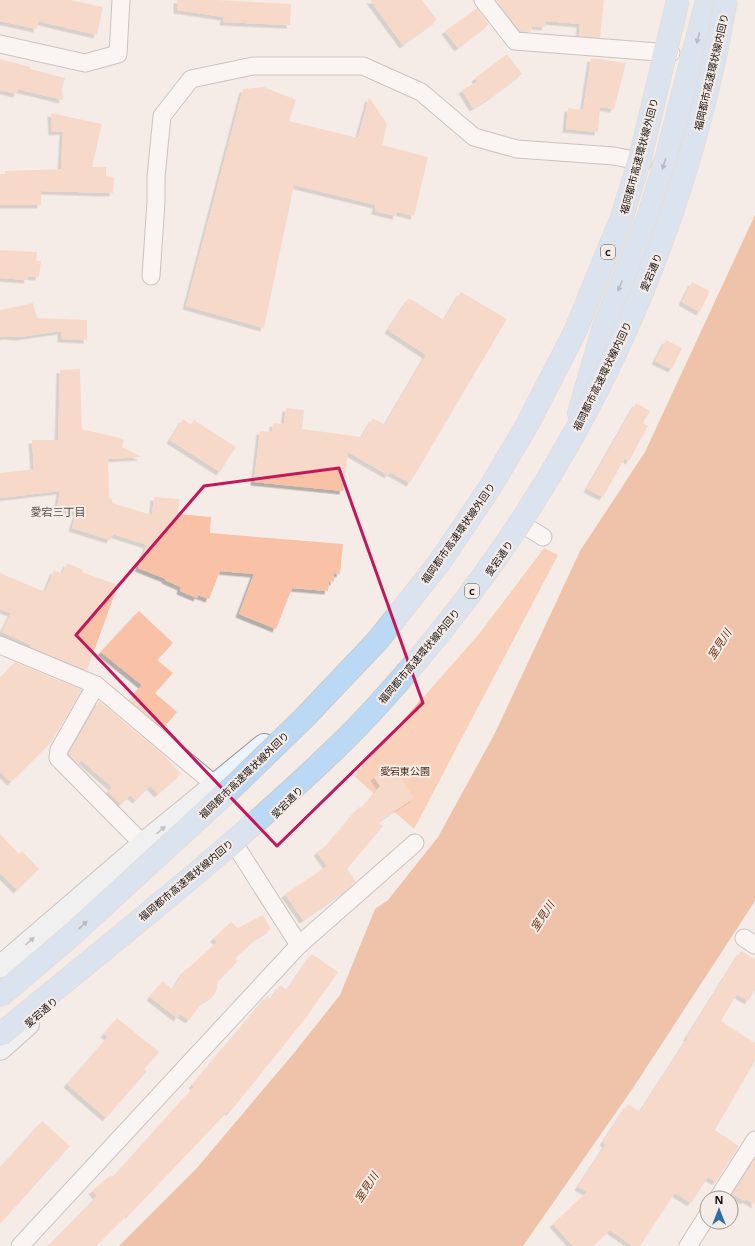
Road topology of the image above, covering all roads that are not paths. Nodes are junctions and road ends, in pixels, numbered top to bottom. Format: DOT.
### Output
graph roads {
  1 [pos="121,0"];
  2 [pos="483,0"];
  3 [pos="679,0"];
  4 [pos="707,0"];
  5 [pos="726,0"];
  6 [pos="0,44"];
  7 [pos="671,53"];
  8 [pos="643,162"];
  9 [pos="151,276"];
  10 [pos="574,433"];
  11 [pos="522,524"];
  12 [pos="543,537"];
  13 [pos="0,645"];
  14 [pos="96,685"];
  15 [pos="215,785"];
  16 [pos="415,843"];
  17 [pos="143,844"];
  18 [pos="239,850"];
  19 [pos="299,945"];
  20 [pos="0,966"];
  21 [pos="0,996"];
  22 [pos="0,1035"];
  23 [pos="0,1049"];
  24 [pos="755,1140"];
  25 [pos="723,1190"];
  26 [pos="699,1229"];
  27 [pos="20,1246"];
  28 [pos="688,1246"];
  1 -- 6 [label="street"];
  2 -- 7 [label="street"];
  3 -- 7 [label="street"];
  21 -- 3 [label="highway, 福岡都市高速環状線外回り / C, one-way, bridge"];
  4 -- 10 [label="highway, C, one-way"];
  5 -- 10 [label="street, 愛宕通り"];
  5 -- 22 [label="highway, 福岡都市高速環状線内回り / C, bridge"];
  7 -- 8 [label="street"];
  8 -- 9 [label="street"];
  8 -- 15 [label="street"];
  10 -- 11 [label="street, 愛宕通り"];
  11 -- 12 [label="street"];
  11 -- 18 [label="street, 愛宕通り"];
  13 -- 14 [label="street"];
  14 -- 15 [label="street"];
  14 -- 17 [label="street"];
  17 -- 15 [label="street, one-way"];
  16 -- 19 [label="street"];
  20 -- 17 [label="street, one-way"];
  18 -- 19 [label="street"];
  18 -- 23 [label="street, 愛宕通り"];
  19 -- 27 [label="street"];
  24 -- 25 [label="street"];
  26 -- 28 [label="street"];
}
